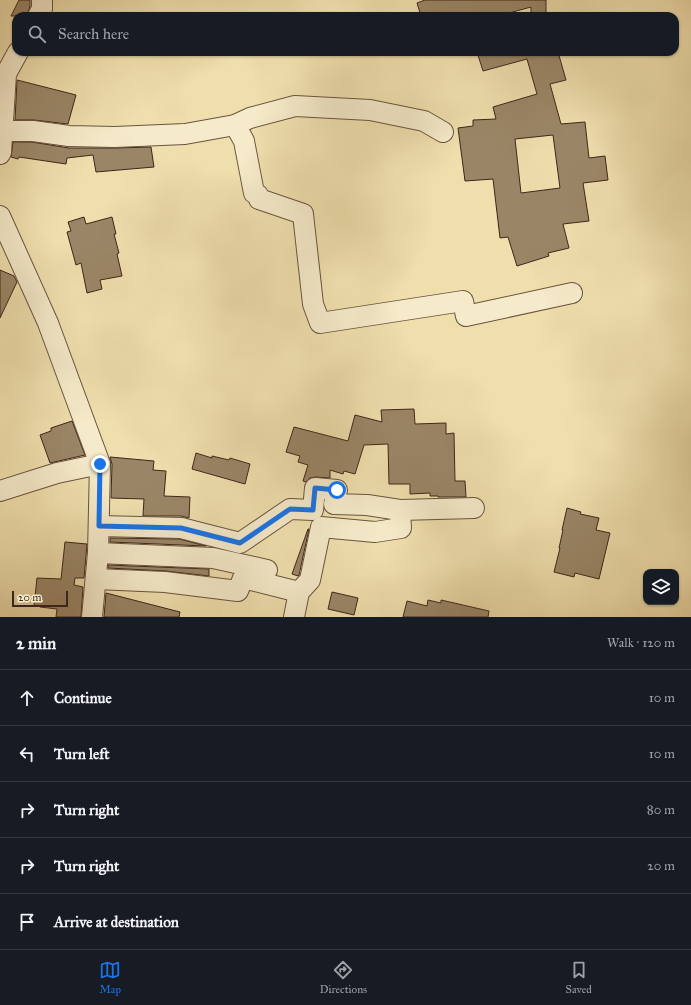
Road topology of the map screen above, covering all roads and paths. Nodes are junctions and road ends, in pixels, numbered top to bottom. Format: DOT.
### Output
graph roads {
  1 [pos="42,0"];
  2 [pos="40,12"];
  3 [pos="15,56"];
  4 [pos="3,74"];
  5 [pos="235,125"];
  6 [pos="3,131"];
  7 [pos="443,132"];
  8 [pos="0,154"];
  9 [pos="0,216"];
  10 [pos="572,293"];
  11 [pos="100,464"];
  12 [pos="0,491"];
  13 [pos="474,508"];
  14 [pos="400,510"];
  15 [pos="99,526"];
  16 [pos="98,553"];
  17 [pos="96,579"];
  18 [pos="304,586"];
  19 [pos="92,617"];
  20 [pos="294,617"];
  1 -- 2 [label="street"];
  3 -- 4 [label="street"];
  4 -- 6 [label="street"];
  5 -- 6 [label="street"];
  5 -- 7 [label="street"];
  5 -- 10 [label="street"];
  6 -- 8 [label="street"];
  9 -- 11 [label="street"];
  11 -- 12 [label="street"];
  11 -- 15 [label="street"];
  13 -- 14 [label="street"];
  14 -- 15 [label="street"];
  14 -- 18 [label="street"];
  15 -- 16 [label="street"];
  16 -- 17 [label="street"];
  16 -- 18 [label="street"];
  17 -- 18 [label="street"];
  17 -- 19 [label="street"];
  18 -- 20 [label="street"];
}
